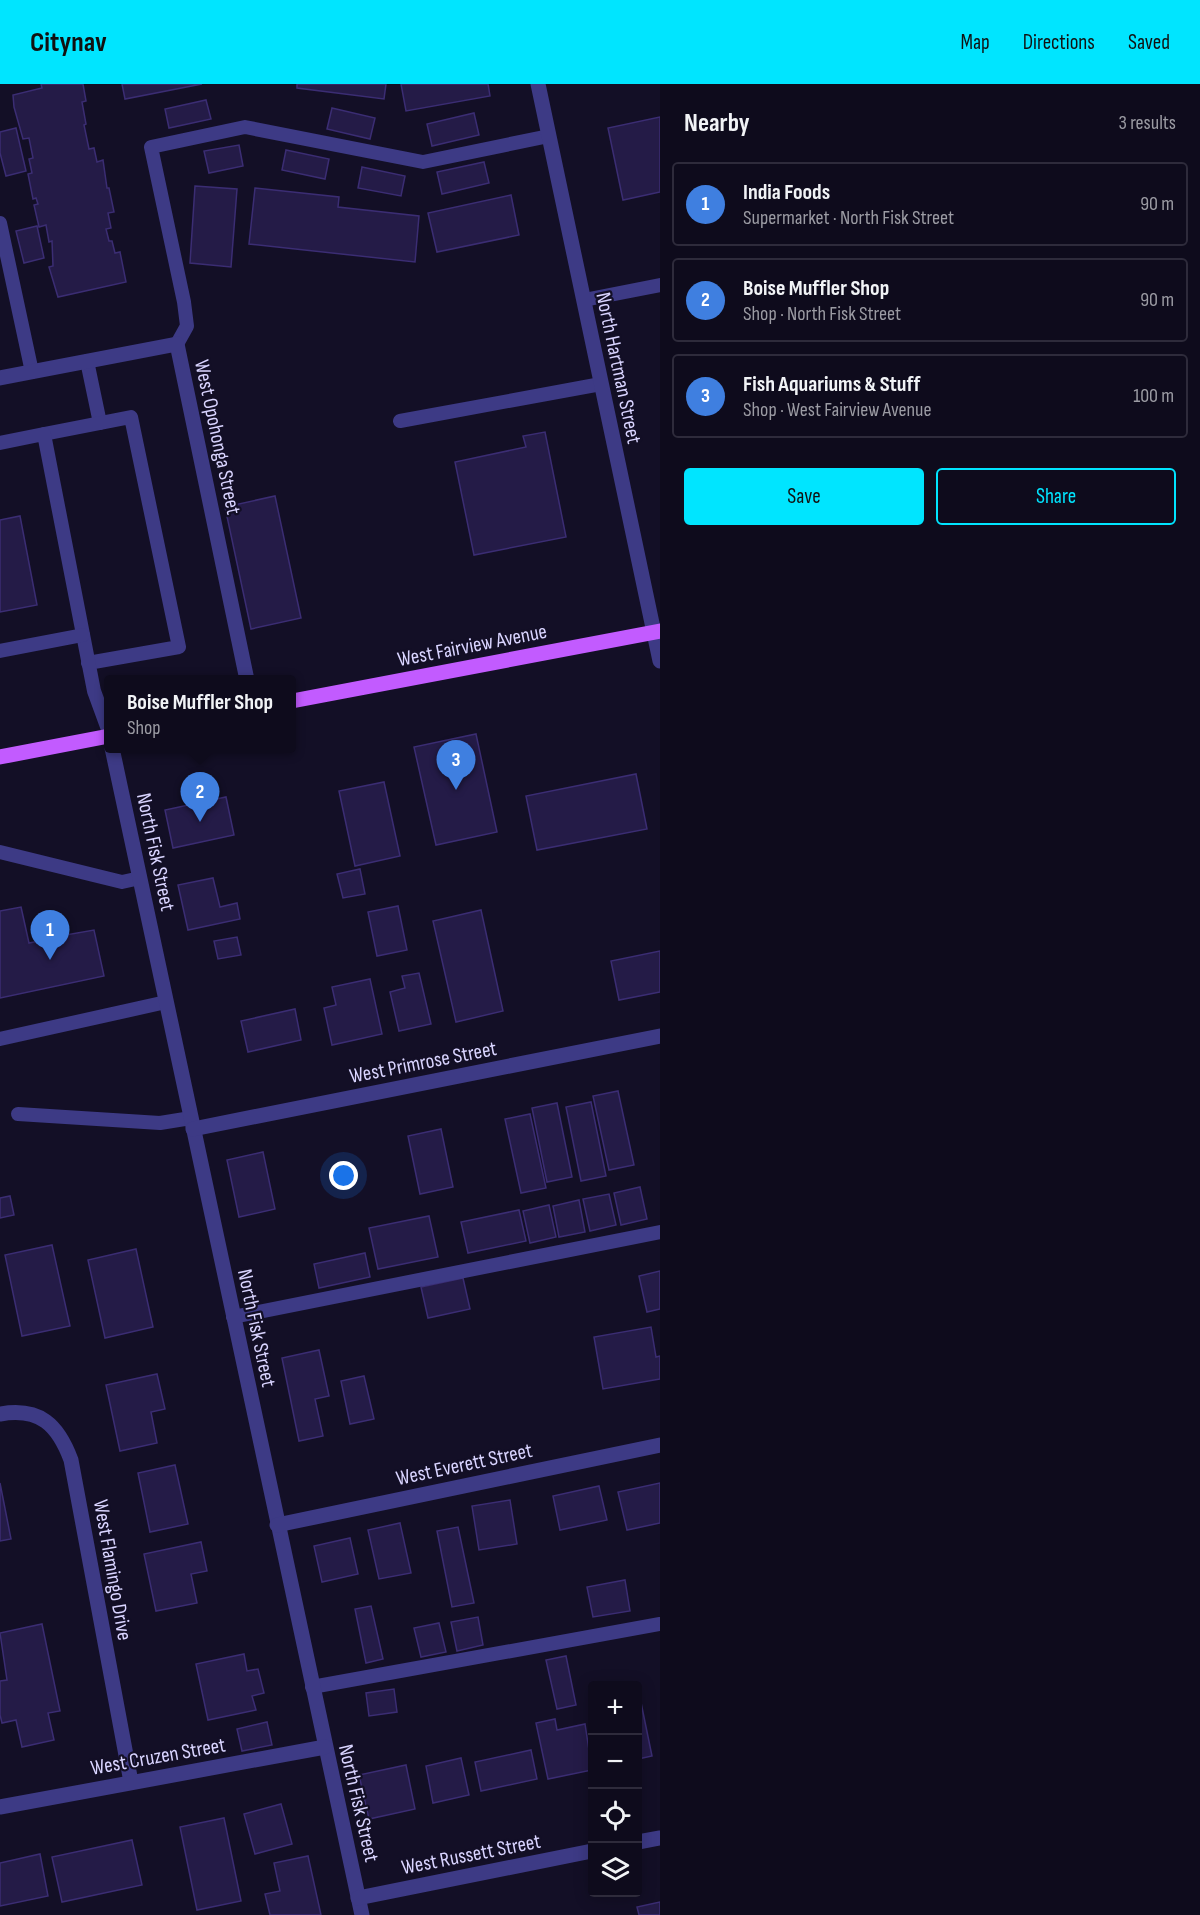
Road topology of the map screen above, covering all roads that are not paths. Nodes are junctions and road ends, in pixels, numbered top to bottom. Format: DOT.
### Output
graph roads {
  1 [pos="538,84"];
  2 [pos="549,136"];
  3 [pos="0,223"];
  4 [pos="660,285"];
  5 [pos="584,300"];
  6 [pos="177,344"];
  7 [pos="87,361"];
  8 [pos="32,372"];
  9 [pos="0,378"];
  10 [pos="601,384"];
  11 [pos="400,422"];
  12 [pos="100,423"];
  13 [pos="44,434"];
  14 [pos="0,442"];
  15 [pos="657,631"];
  16 [pos="83,635"];
  17 [pos="0,651"];
  18 [pos="660,661"];
  19 [pos="88,663"];
  20 [pos="246,675"];
  21 [pos="296,700"];
  22 [pos="104,723"];
  23 [pos="104,735"];
  24 [pos="113,753"];
  25 [pos="0,756"];
  26 [pos="0,852"];
  27 [pos="140,878"];
  28 [pos="166,1002"];
  29 [pos="660,1036"];
  30 [pos="0,1039"];
  31 [pos="18,1114"];
  32 [pos="192,1123"];
  33 [pos="660,1232"];
  34 [pos="233,1317"];
  35 [pos="0,1414"];
  36 [pos="660,1445"];
  37 [pos="278,1525"];
  38 [pos="660,1624"];
  39 [pos="312,1687"];
  40 [pos="325,1747"];
  41 [pos="131,1782"];
  42 [pos="0,1807"];
  43 [pos="660,1838"];
  44 [pos="642,1841"];
  45 [pos="588,1852"];
  46 [pos="358,1898"];
  47 [pos="362,1915"];
  1 -- 2 [label="street, North Hartman Street"];
  2 -- 5 [label="street, North Hartman Street"];
  2 -- 6 [label="lane"];
  3 -- 8 [label="lane"];
  4 -- 5 [label="lane"];
  5 -- 10 [label="street, North Hartman Street"];
  6 -- 7 [label="street, West Opohonga Street"];
  6 -- 20 [label="street, West Opohonga Street"];
  7 -- 8 [label="street, West Opohonga Street"];
  7 -- 12 [label="lane"];
  8 -- 9 [label="street, West Opohonga Street"];
  10 -- 11 [label="lane"];
  10 -- 15 [label="street, North Hartman Street"];
  12 -- 13 [label="lane"];
  12 -- 19 [label="lane"];
  13 -- 14 [label="lane"];
  13 -- 16 [label="lane"];
  15 -- 18 [label="street, North Hartman Street"];
  15 -- 21 [label="main road, West Fairview Avenue"];
  16 -- 17 [label="lane"];
  16 -- 19 [label="lane"];
  19 -- 22 [label="lane"];
  23 -- 25 [label="main road"];
  24 -- 27 [label="street, North Fisk Street"];
  26 -- 27 [label="lane"];
  27 -- 28 [label="street, North Fisk Street"];
  28 -- 30 [label="lane"];
  28 -- 32 [label="street, North Fisk Street"];
  29 -- 32 [label="street, West Primrose Street"];
  31 -- 32 [label="lane"];
  32 -- 34 [label="street, North Fisk Street"];
  33 -- 34 [label="lane"];
  34 -- 37 [label="street, North Fisk Street"];
  35 -- 41 [label="street, West Flamingo Drive"];
  36 -- 37 [label="street, West Everett Street"];
  37 -- 39 [label="street, North Fisk Street"];
  38 -- 39 [label="lane"];
  39 -- 40 [label="street, North Fisk Street"];
  40 -- 41 [label="street, West Cruzen Street"];
  40 -- 46 [label="street, North Fisk Street"];
  41 -- 42 [label="street, West Cruzen Street"];
  43 -- 44 [label="street"];
  45 -- 46 [label="street, West Russett Street"];
  46 -- 47 [label="street, North Fisk Street"];
}
